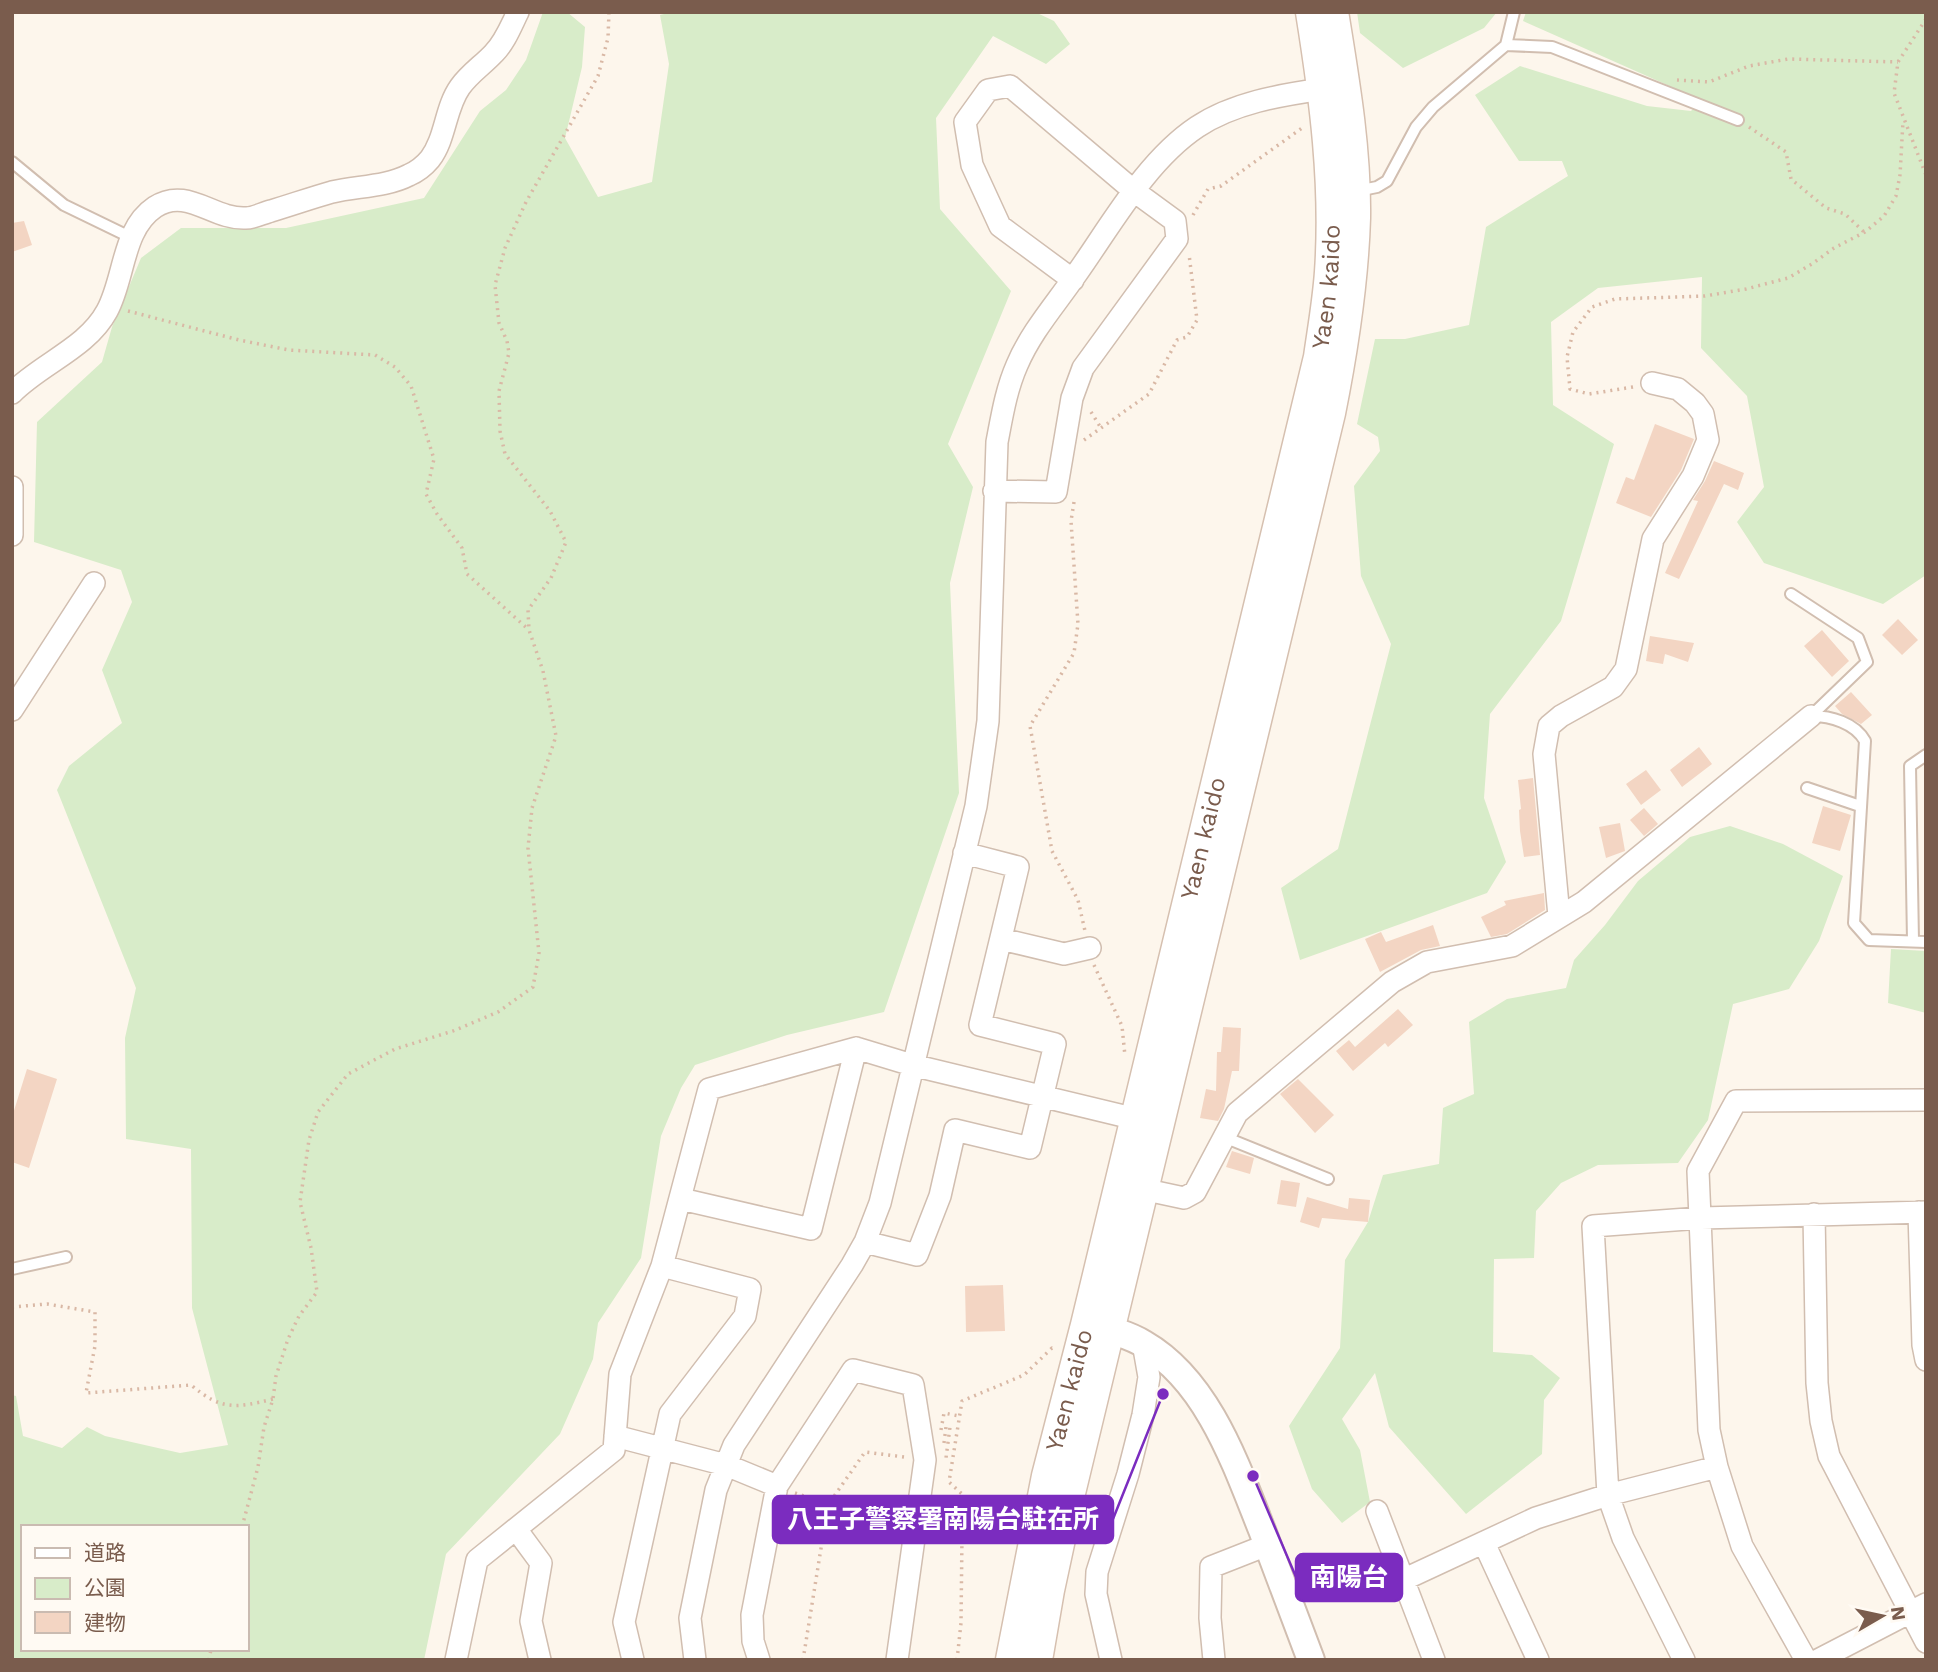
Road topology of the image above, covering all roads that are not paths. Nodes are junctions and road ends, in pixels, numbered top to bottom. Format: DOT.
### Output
graph roads {
  1 [pos="518,12"];
  2 [pos="1311,12"];
  3 [pos="1333,12"];
  4 [pos="1514,12"];
  5 [pos="1506,45"];
  6 [pos="1324,89"];
  7 [pos="1738,120"];
  8 [pos="12,162"];
  9 [pos="1134,191"];
  10 [pos="1354,191"];
  11 [pos="131,237"];
  12 [pos="1073,280"];
  13 [pos="1653,383"];
  14 [pos="12,393"];
  15 [pos="12,487"];
  16 [pos="994,491"];
  17 [pos="12,535"];
  18 [pos="94,583"];
  19 [pos="1791,594"];
  20 [pos="12,710"];
  21 [pos="1811,716"];
  22 [pos="1926,755"];
  23 [pos="1807,788"];
  24 [pos="1860,806"];
  25 [pos="964,853"];
  26 [pos="1559,916"];
  27 [pos="1001,939"];
  28 [pos="1913,941"];
  29 [pos="1926,942"];
  30 [pos="1090,948"];
  31 [pos="856,1048"];
  32 [pos="912,1065"];
  33 [pos="1043,1097"];
  34 [pos="1926,1100"];
  35 [pos="1136,1119"];
  36 [pos="1224,1137"];
  37 [pos="1328,1180"];
  38 [pos="1142,1189"];
  39 [pos="681,1199"];
  40 [pos="1922,1212"];
  41 [pos="1814,1214"];
  42 [pos="1701,1218"];
  43 [pos="865,1242"];
  44 [pos="66,1257"];
  45 [pos="662,1266"];
  46 [pos="12,1269"];
  47 [pos="1098,1327"];
  48 [pos="1143,1343"];
  49 [pos="1926,1360"];
  50 [pos="615,1436"];
  51 [pos="662,1449"];
  52 [pos="726,1465"];
  53 [pos="1717,1467"];
  54 [pos="777,1486"];
  55 [pos="1608,1495"];
  56 [pos="1377,1511"];
  57 [pos="516,1529"];
  58 [pos="1484,1543"];
  59 [pos="1267,1545"];
  60 [pos="1405,1579"];
  61 [pos="1918,1608"];
  62 [pos="1926,1642"];
  63 [pos="456,1660"];
  64 [pos="540,1660"];
  65 [pos="633,1660"];
  66 [pos="695,1660"];
  67 [pos="759,1660"];
  68 [pos="897,1660"];
  69 [pos="1011,1660"];
  70 [pos="1037,1660"];
  71 [pos="1111,1660"];
  72 [pos="1214,1660"];
  73 [pos="1311,1660"];
  74 [pos="1434,1660"];
  75 [pos="1538,1660"];
  76 [pos="1684,1660"];
  77 [pos="1806,1660"];
  78 [pos="1818,1660"];
  1 -- 11 [label="street"];
  2 -- 6 [label="main road, Yaen kaido"];
  3 -- 10 [label="main road, Yaen kaido"];
  4 -- 5 [label="lane"];
  5 -- 7 [label="lane"];
  5 -- 10 [label="lane"];
  6 -- 9 [label="street"];
  6 -- 35 [label="main road, Yaen kaido"];
  8 -- 11 [label="lane"];
  9 -- 12 [label="street"];
  9 -- 12 [label="street"];
  9 -- 16 [label="street"];
  10 -- 38 [label="main road, Yaen kaido"];
  11 -- 14 [label="street"];
  12 -- 16 [label="street"];
  13 -- 26 [label="street"];
  15 -- 17 [label="street"];
  16 -- 25 [label="street"];
  18 -- 20 [label="street"];
  19 -- 21 [label="lane"];
  21 -- 24 [label="lane"];
  21 -- 26 [label="street"];
  22 -- 28 [label="lane"];
  23 -- 24 [label="lane"];
  24 -- 28 [label="lane"];
  25 -- 27 [label="street"];
  25 -- 32 [label="street"];
  26 -- 36 [label="street"];
  27 -- 30 [label="street"];
  27 -- 33 [label="street"];
  28 -- 29 [label="lane"];
  31 -- 32 [label="street"];
  31 -- 39 [label="street"];
  31 -- 39 [label="street"];
  32 -- 33 [label="street"];
  32 -- 43 [label="street"];
  33 -- 35 [label="street"];
  33 -- 43 [label="street"];
  34 -- 42 [label="street"];
  35 -- 47 [label="main road, Yaen kaido"];
  36 -- 37 [label="lane"];
  36 -- 38 [label="street"];
  38 -- 47 [label="main road, Yaen kaido"];
  39 -- 45 [label="street"];
  40 -- 41 [label="street"];
  40 -- 49 [label="street"];
  41 -- 42 [label="street"];
  41 -- 61 [label="street"];
  42 -- 53 [label="street"];
  42 -- 55 [label="street"];
  43 -- 52 [label="street"];
  44 -- 46 [label="lane"];
  45 -- 50 [label="street"];
  45 -- 51 [label="street"];
  47 -- 48 [label="street"];
  47 -- 69 [label="main road, Yaen kaido"];
  47 -- 70 [label="main road, Yaen kaido"];
  48 -- 59 [label="street"];
  48 -- 71 [label="street"];
  50 -- 51 [label="street"];
  50 -- 57 [label="street"];
  51 -- 52 [label="street"];
  51 -- 65 [label="street"];
  52 -- 54 [label="street"];
  52 -- 66 [label="street"];
  53 -- 55 [label="street"];
  53 -- 77 [label="street"];
  54 -- 67 [label="street"];
  54 -- 68 [label="street"];
  55 -- 58 [label="street"];
  55 -- 76 [label="street"];
  56 -- 60 [label="street"];
  57 -- 63 [label="street"];
  57 -- 64 [label="street"];
  58 -- 60 [label="street"];
  58 -- 75 [label="street"];
  59 -- 72 [label="street"];
  59 -- 73 [label="street"];
  60 -- 74 [label="street"];
  61 -- 62 [label="street"];
  61 -- 78 [label="street"];
}
